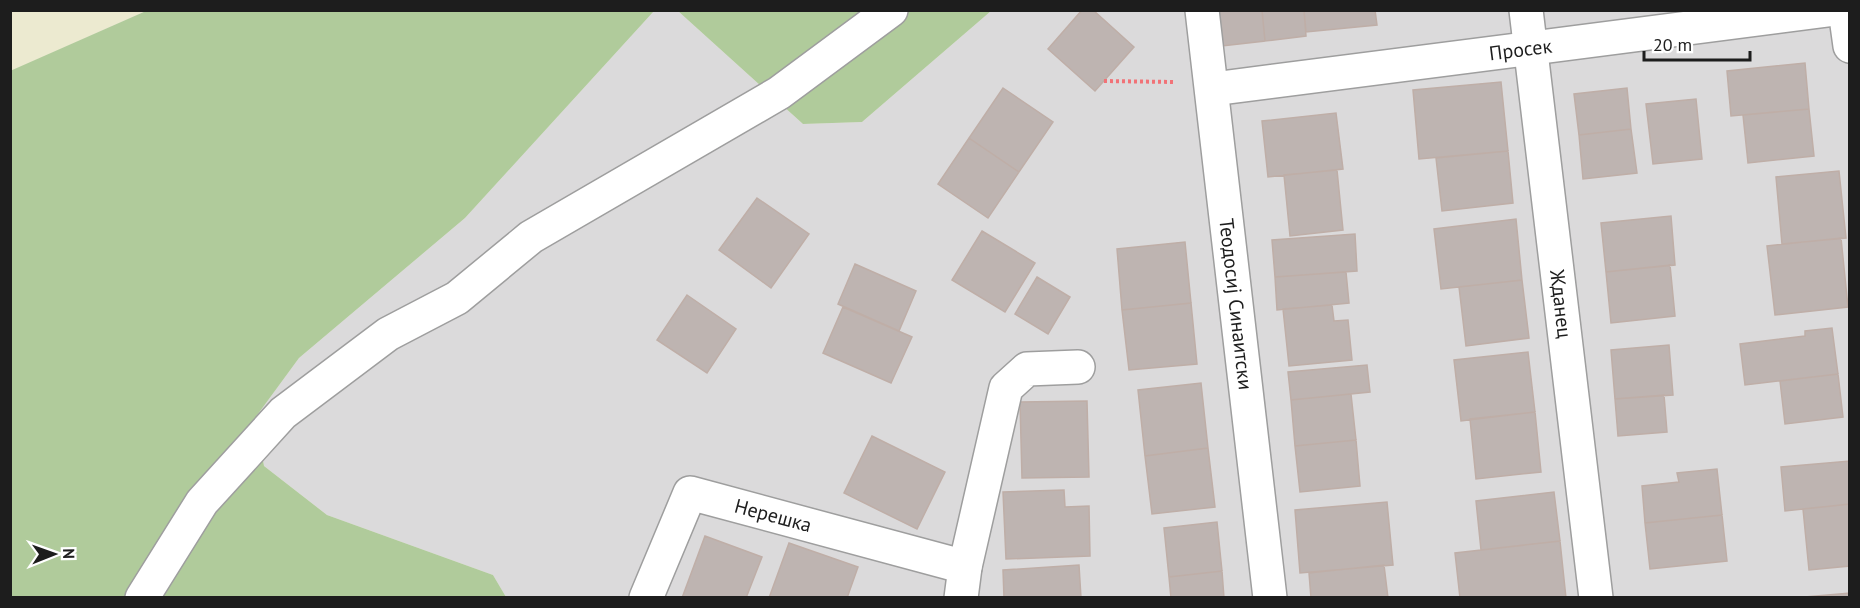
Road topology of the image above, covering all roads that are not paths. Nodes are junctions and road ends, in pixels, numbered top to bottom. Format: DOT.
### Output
graph roads {
  1 [pos="891,10"];
  2 [pos="1202,10"];
  3 [pos="1527,10"];
  4 [pos="1828,10"];
  5 [pos="1845,10"];
  6 [pos="1850,46"];
  7 [pos="1531,48"];
  8 [pos="1212,85"];
  9 [pos="1078,367"];
  10 [pos="963,582"];
  11 [pos="142,597"];
  12 [pos="646,597"];
  13 [pos="1270,597"];
  14 [pos="1596,597"];
  1 -- 11 [label="street"];
  2 -- 8 [label="street, Теодосиј Синаитски"];
  3 -- 7 [label="street, Жданец"];
  4 -- 7 [label="street, Просек"];
  5 -- 6 [label="street"];
  7 -- 8 [label="street, Просек"];
  7 -- 14 [label="street, Жданец"];
  8 -- 13 [label="street, Теодосиј Синаитски"];
  9 -- 10 [label="street, Нерешка"];
  10 -- 12 [label="street, Нерешка"];
}
